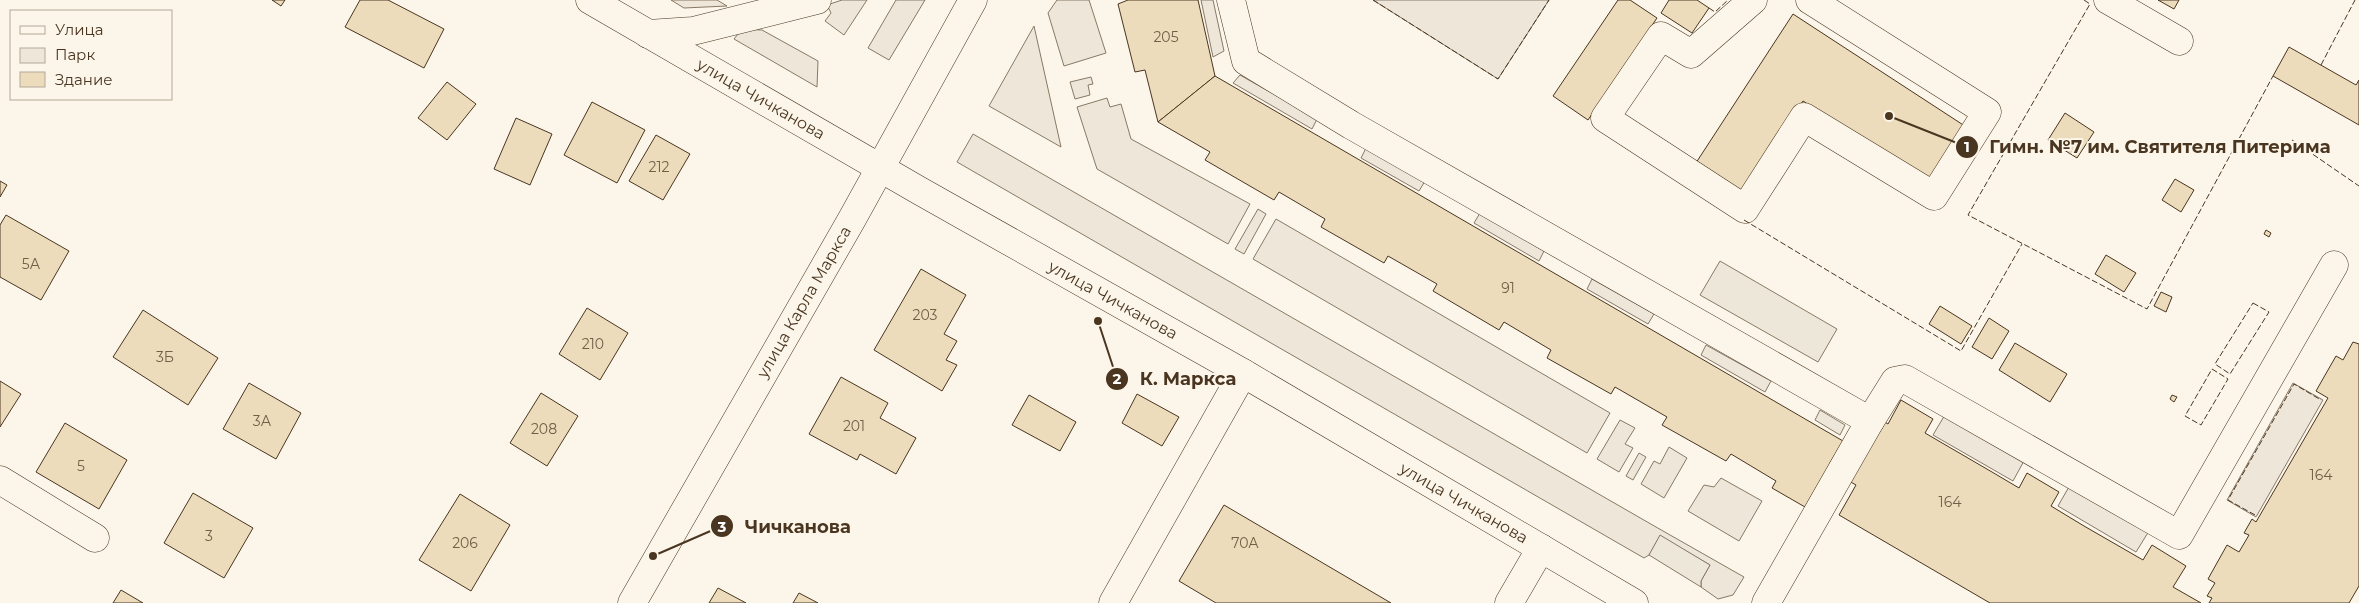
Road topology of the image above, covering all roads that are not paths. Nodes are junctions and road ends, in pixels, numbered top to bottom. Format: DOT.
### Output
graph roads {
  1 [pos="590,0"];
  2 [pos="817,0"];
  3 [pos="973,0"];
  4 [pos="1231,0"];
  5 [pos="1753,0"];
  6 [pos="1810,0"];
  7 [pos="2108,0"];
  8 [pos="648,34"];
  9 [pos="2179,41"];
  10 [pos="880,168"];
  11 [pos="2334,265"];
  12 [pos="1243,373"];
  13 [pos="1870,421"];
  14 [pos="0,480"];
  15 [pos="96,538"];
  16 [pos="1541,548"];
  17 [pos="632,603"];
  18 [pos="1113,603"];
  19 [pos="1509,603"];
  20 [pos="1634,603"];
  21 [pos="1766,603"];
  1 -- 8 [label="main road, улица Чичканова"];
  2 -- 8 [label="main road"];
  3 -- 10 [label="main road, улица Карла Маркса"];
  4 -- 13 [label="main road"];
  5 -- 6 [label="main road"];
  7 -- 9 [label="main road"];
  8 -- 10 [label="main road, улица Чичканова"];
  10 -- 12 [label="main road, улица Чичканова"];
  10 -- 17 [label="main road, улица Карла Маркса"];
  11 -- 13 [label="main road"];
  12 -- 16 [label="main road, улица Чичканова"];
  12 -- 18 [label="main road"];
  13 -- 21 [label="main road"];
  14 -- 15 [label="main road"];
  16 -- 19 [label="main road"];
  16 -- 20 [label="main road, улица Чичканова"];
}
